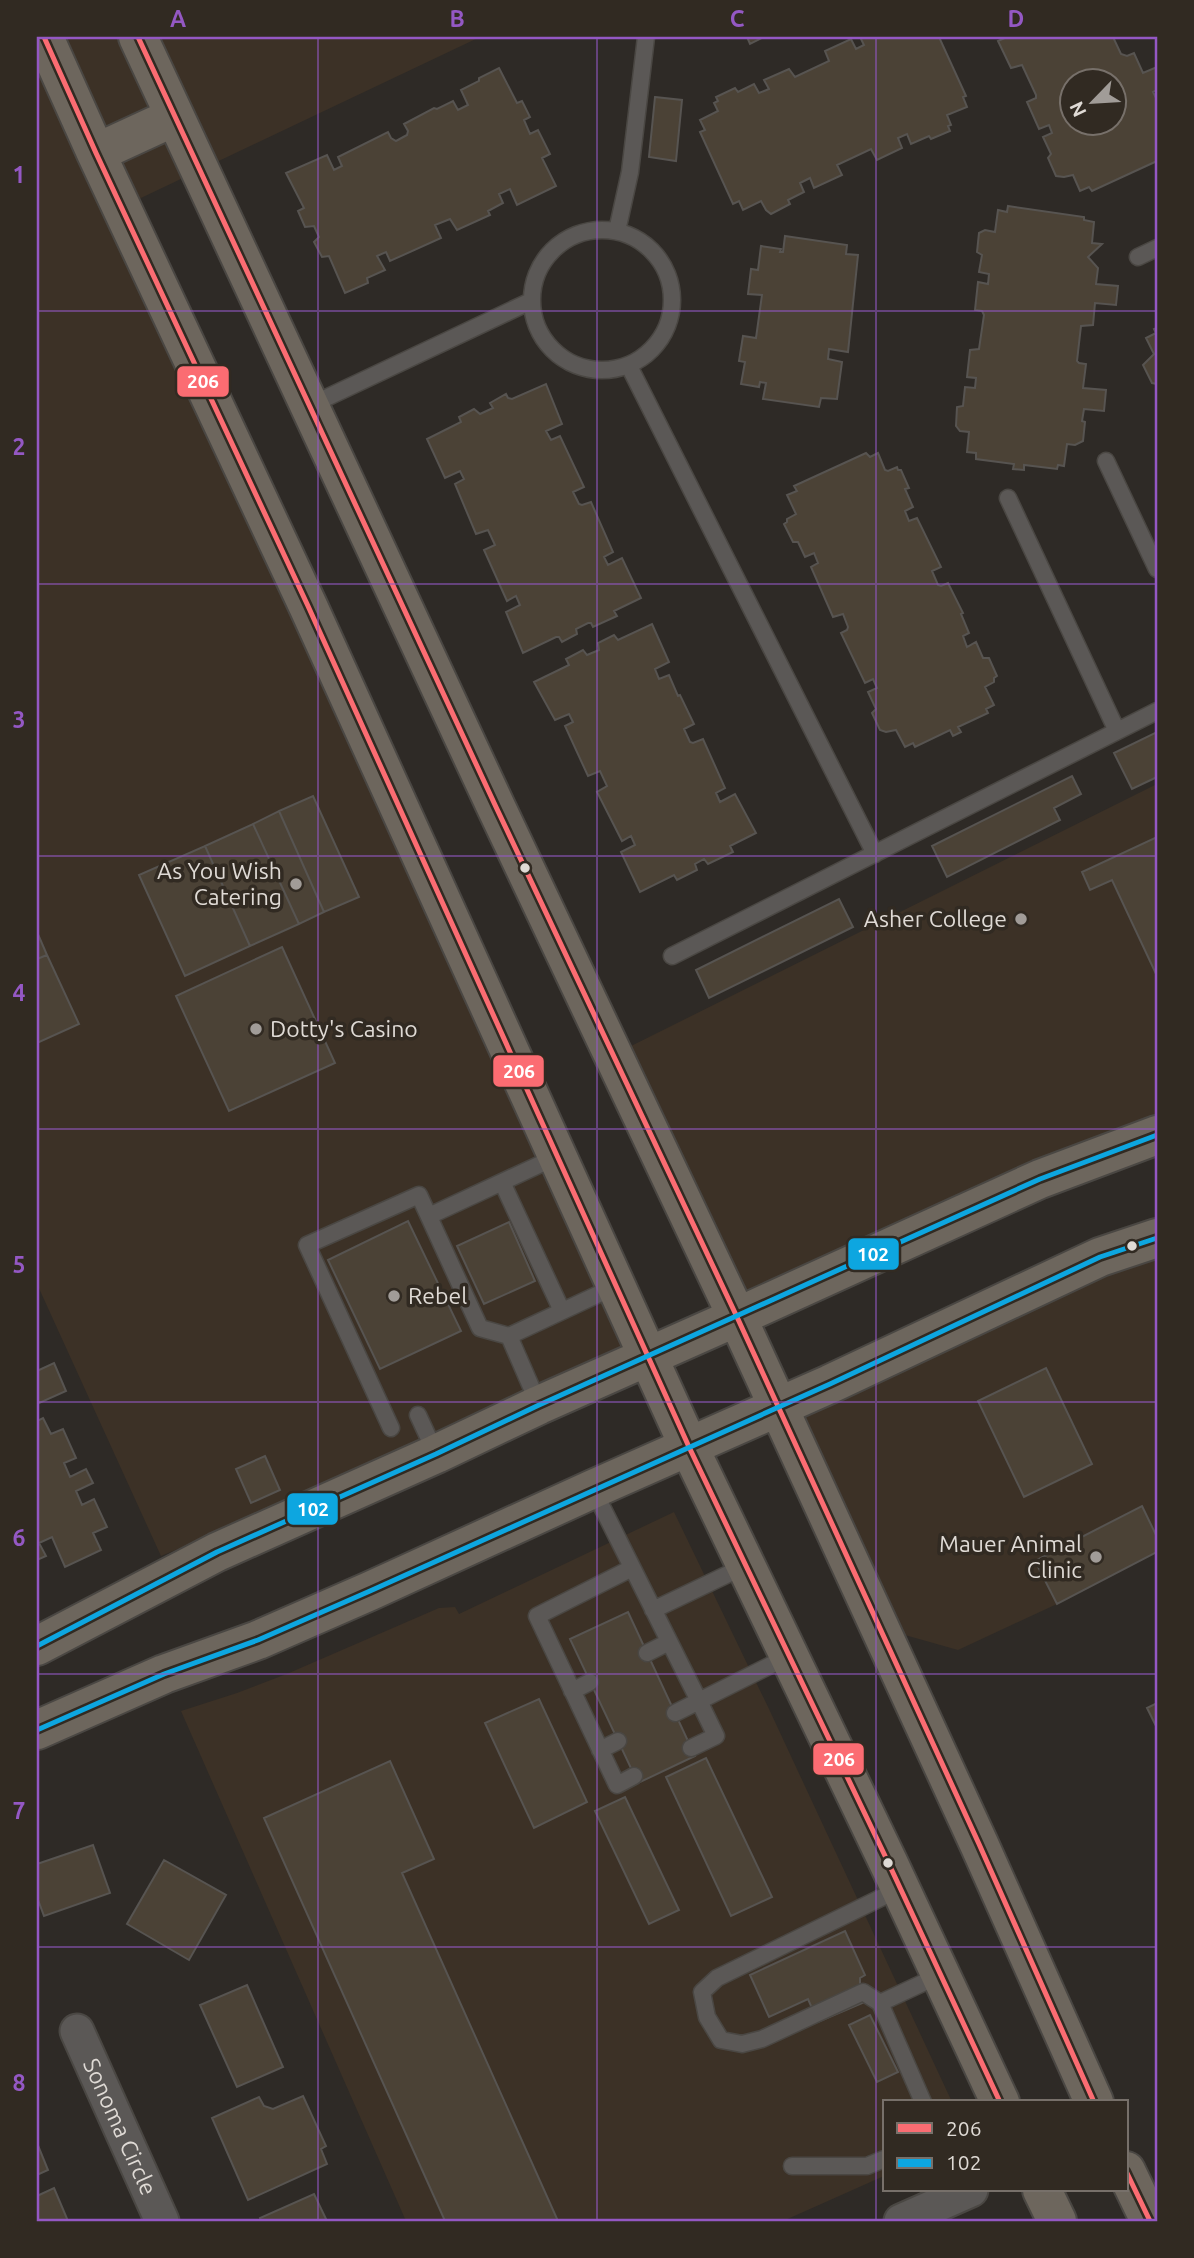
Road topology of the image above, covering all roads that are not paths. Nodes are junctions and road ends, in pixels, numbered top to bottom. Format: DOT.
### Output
graph roads {
  1 [pos="44,37"];
  2 [pos="138,37"];
  3 [pos="646,37"];
  4 [pos="174,117"];
  5 [pos="96,153"];
  6 [pos="617,231"];
  7 [pos="1157,248"];
  8 [pos="1138,257"];
  9 [pos="531,301"];
  10 [pos="629,366"];
  11 [pos="309,406"];
  12 [pos="1106,461"];
  13 [pos="1008,498"];
  14 [pos="1157,569"];
  15 [pos="1157,711"];
  16 [pos="1117,731"];
  17 [pos="874,854"];
  18 [pos="672,956"];
  19 [pos="1157,1135"];
  20 [pos="558,1156"];
  21 [pos="502,1182"];
  22 [pos="429,1216"];
  23 [pos="1157,1238"];
  24 [pos="616,1286"];
  25 [pos="562,1311"];
  26 [pos="737,1317"];
  27 [pos="509,1336"];
  28 [pos="648,1355"];
  29 [pos="539,1405"];
  30 [pos="778,1407"];
  31 [pos="418,1415"];
  32 [pos="391,1428"];
  33 [pos="689,1447"];
  34 [pos="436,1454"];
  35 [pos="593,1489"];
  36 [pos="745,1566"];
  37 [pos="632,1568"];
  38 [pos="653,1610"];
  39 [pos="669,1642"];
  40 [pos="37,1646"];
  41 [pos="647,1653"];
  42 [pos="789,1656"];
  43 [pos="590,1682"];
  44 [pos="572,1691"];
  45 [pos="699,1701"];
  46 [pos="675,1713"];
  47 [pos="37,1730"];
  48 [pos="618,1741"];
  49 [pos="691,1748"];
  50 [pos="600,1750"];
  51 [pos="634,1776"];
  52 [pos="901,1888"];
  53 [pos="940,1975"];
  54 [pos="880,2003"];
  55 [pos="77,2031"];
  56 [pos="922,2100"];
  57 [pos="999,2100"];
  58 [pos="1093,2100"];
  59 [pos="883,2159"];
  60 [pos="792,2166"];
  61 [pos="1128,2175"];
  62 [pos="966,2192"];
  63 [pos="1043,2192"];
  64 [pos="162,2221"];
  65 [pos="901,2221"];
  66 [pos="1057,2221"];
  67 [pos="1150,2221"];
  1 -- 5 [label="main road"];
  2 -- 4 [label="main road"];
  3 -- 6 [label="lane"];
  4 -- 5 [label="main road"];
  4 -- 11 [label="main road"];
  5 -- 20 [label="main road"];
  6 -- 9 [label="lane"];
  6 -- 10 [label="lane"];
  7 -- 8 [label="lane"];
  9 -- 10 [label="lane"];
  9 -- 11 [label="lane"];
  10 -- 17 [label="lane"];
  11 -- 26 [label="main road"];
  12 -- 14 [label="lane"];
  13 -- 16 [label="lane"];
  15 -- 16 [label="lane"];
  16 -- 17 [label="lane"];
  17 -- 18 [label="lane"];
  19 -- 26 [label="main road"];
  20 -- 21 [label="lane"];
  20 -- 24 [label="main road"];
  21 -- 22 [label="lane"];
  21 -- 25 [label="lane"];
  22 -- 27 [label="lane"];
  22 -- 32 [label="lane"];
  23 -- 30 [label="main road"];
  24 -- 25 [label="lane"];
  24 -- 28 [label="main road"];
  25 -- 27 [label="lane"];
  26 -- 28 [label="main road"];
  26 -- 30 [label="main road"];
  27 -- 29 [label="lane"];
  28 -- 29 [label="main road"];
  28 -- 33 [label="main road"];
  29 -- 34 [label="main road"];
  30 -- 33 [label="main road"];
  30 -- 58 [label="main road"];
  31 -- 34 [label="lane"];
  33 -- 35 [label="main road"];
  33 -- 36 [label="main road"];
  34 -- 40 [label="main road"];
  35 -- 37 [label="lane"];
  35 -- 47 [label="main road"];
  36 -- 38 [label="lane"];
  36 -- 42 [label="main road"];
  37 -- 38 [label="lane"];
  37 -- 44 [label="lane"];
  38 -- 39 [label="lane"];
  39 -- 41 [label="lane"];
  39 -- 45 [label="lane"];
  42 -- 45 [label="lane"];
  42 -- 52 [label="main road"];
  43 -- 44 [label="lane"];
  44 -- 50 [label="lane"];
  45 -- 46 [label="lane"];
  45 -- 49 [label="lane"];
  48 -- 50 [label="lane"];
  50 -- 51 [label="lane"];
  52 -- 53 [label="main road"];
  52 -- 54 [label="lane"];
  53 -- 54 [label="lane"];
  53 -- 57 [label="main road"];
  54 -- 56 [label="lane"];
  55 -- 64 [label="street, Sonoma Circle"];
  59 -- 60 [label="lane"];
  61 -- 67 [label="main road"];
  62 -- 65 [label="street"];
  63 -- 66 [label="main road"];
}
